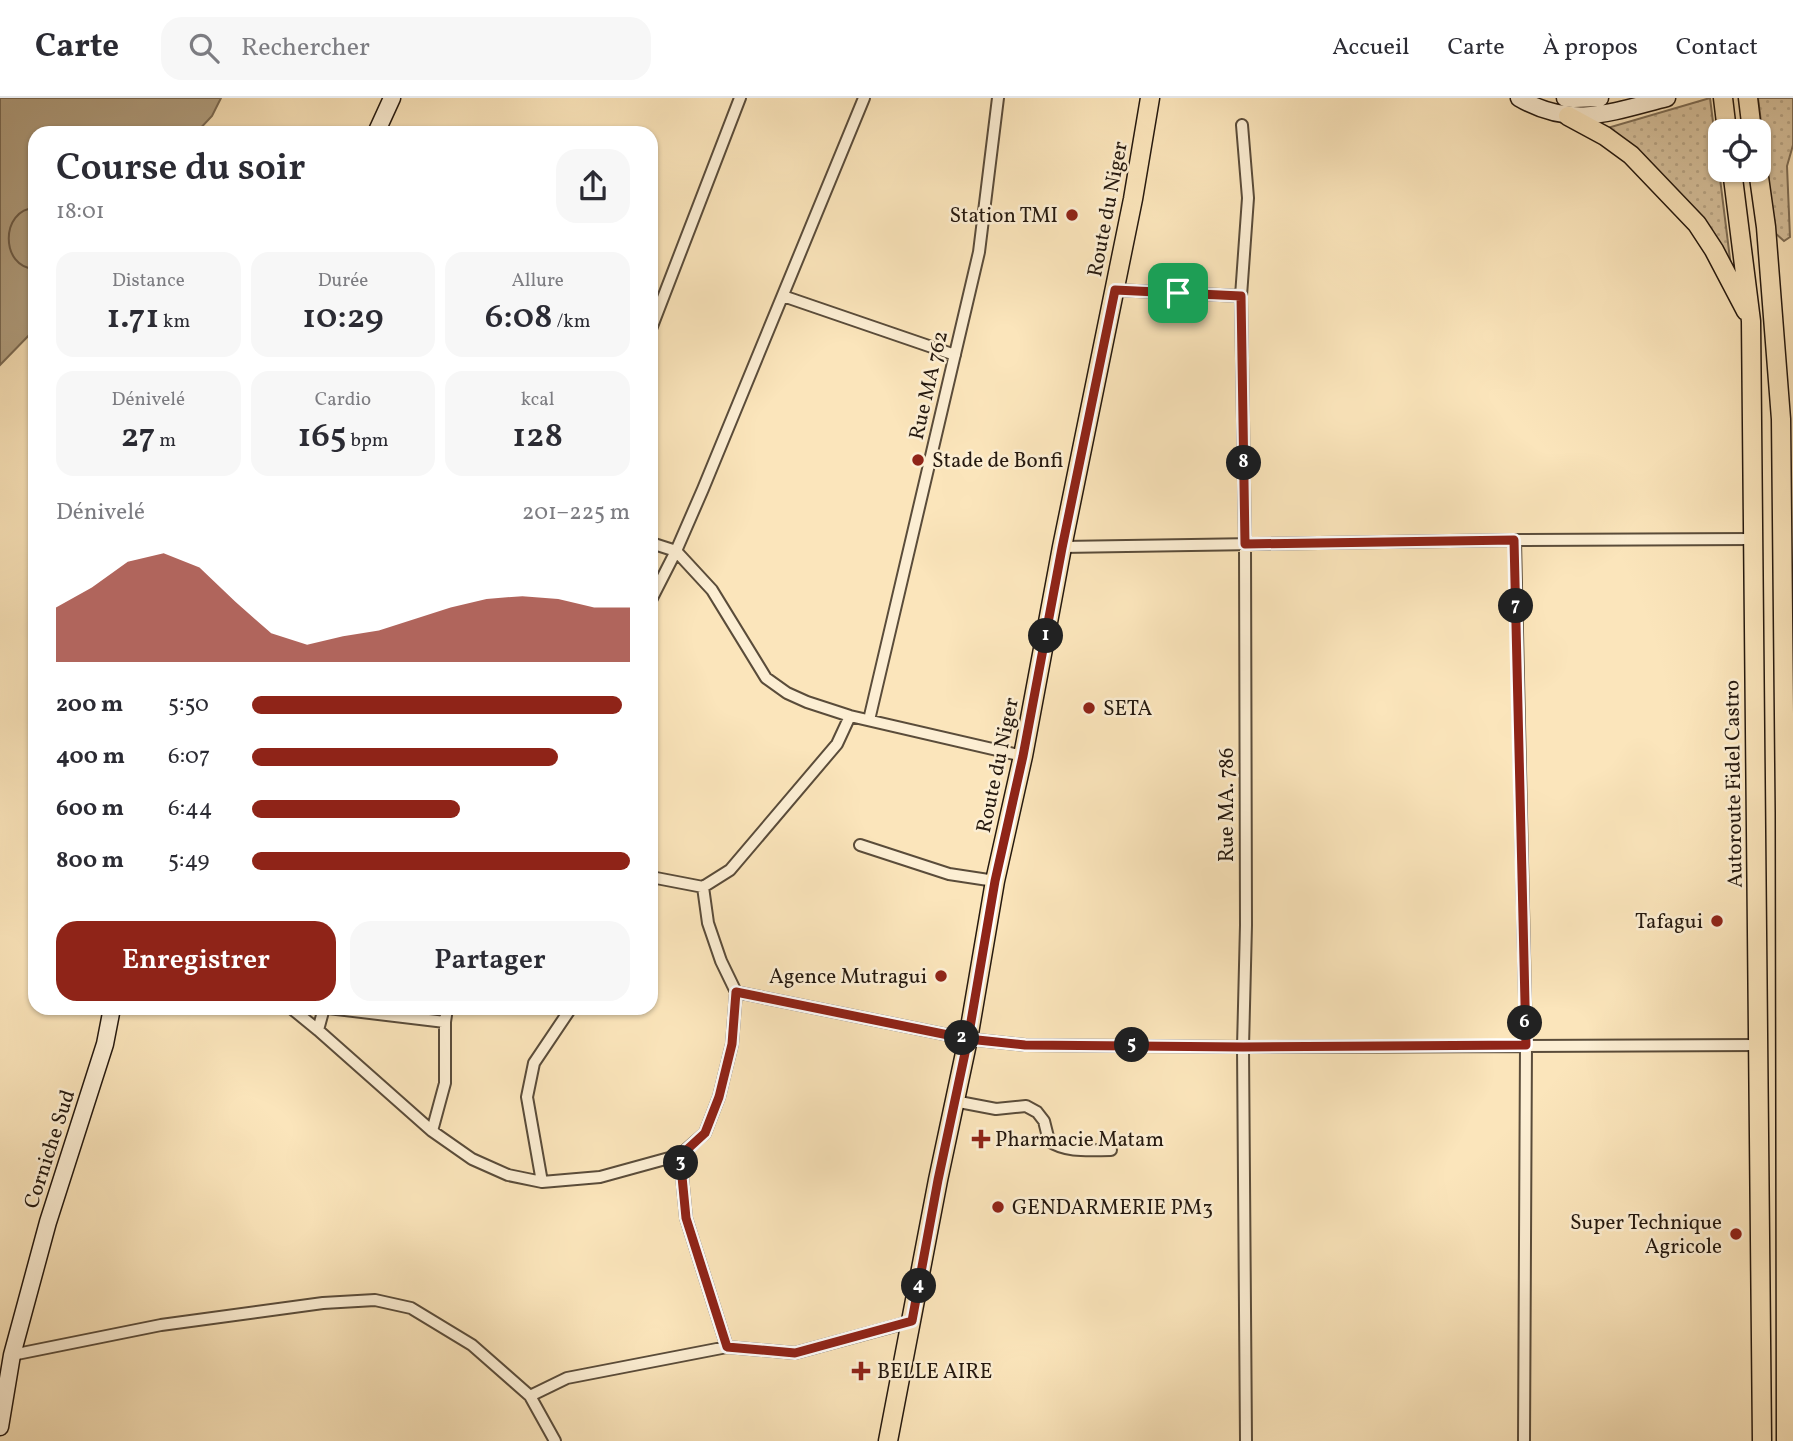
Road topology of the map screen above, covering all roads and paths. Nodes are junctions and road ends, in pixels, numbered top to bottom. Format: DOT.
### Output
graph roads {
  1 [pos="392,98"];
  2 [pos="740,98"];
  3 [pos="864,98"];
  4 [pos="998,98"];
  5 [pos="1150,98"];
  6 [pos="1519,98"];
  7 [pos="1600,98"];
  8 [pos="1667,98"];
  9 [pos="1723,98"];
  10 [pos="1748,98"];
  11 [pos="1567,107"];
  12 [pos="1726,119"];
  13 [pos="1751,119"];
  14 [pos="1242,125"];
  15 [pos="379,126"];
  16 [pos="1734,182"];
  17 [pos="1760,182"];
  18 [pos="1115,290"];
  19 [pos="783,296"];
  20 [pos="1241,296"];
  21 [pos="658,310"];
  22 [pos="1751,321"];
  23 [pos="955,355"];
  24 [pos="1753,539"];
  25 [pos="1514,540"];
  26 [pos="1245,544"];
  27 [pos="658,545"];
  28 [pos="1062,548"];
  29 [pos="676,551"];
  30 [pos="658,586"];
  31 [pos="850,716"];
  32 [pos="869,720"];
  33 [pos="1023,756"];
  34 [pos="860,845"];
  35 [pos="658,878"];
  36 [pos="995,881"];
  37 [pos="703,887"];
  38 [pos="736,992"];
  39 [pos="111,1015"];
  40 [pos="300,1015"];
  41 [pos="323,1015"];
  42 [pos="390,1015"];
  43 [pos="446,1015"];
  44 [pos="566,1015"];
  45 [pos="445,1021"];
  46 [pos="318,1030"];
  47 [pos="968,1039"];
  48 [pos="1526,1045"];
  49 [pos="1758,1045"];
  50 [pos="1243,1047"];
  51 [pos="954,1101"];
  52 [pos="432,1131"];
  53 [pos="1111,1150"];
  54 [pos="680,1156"];
  55 [pos="542,1182"];
  56 [pos="912,1321"];
  57 [pos="727,1347"];
  58 [pos="12,1355"];
  59 [pos="530,1395"];
  60 [pos="0,1427"];
  61 [pos="0,1433"];
  62 [pos="1,1441"];
  63 [pos="555,1441"];
  64 [pos="888,1441"];
  65 [pos="1246,1441"];
  66 [pos="1524,1441"];
  67 [pos="1762,1441"];
  68 [pos="1786,1441"];
  1 -- 15 [label="main road"];
  2 -- 21 [label="street"];
  3 -- 19 [label="street"];
  4 -- 23 [label="street, Rue MA 762"];
  5 -- 18 [label="main road, Route du Niger"];
  6 -- 11 [label="main road"];
  7 -- 11 [label="main road"];
  8 -- 11 [label="main road"];
  9 -- 12 [label="main road"];
  10 -- 13 [label="main road"];
  11 -- 22 [label="main road"];
  14 -- 20 [label="street, Rue MA. 786"];
  16 -- 22 [label="main road, Autoroute Fidel Castro"];
  17 -- 68 [label="main road"];
  18 -- 20 [label="street"];
  18 -- 28 [label="main road, Route du Niger"];
  19 -- 23 [label="street"];
  19 -- 29 [label="street"];
  20 -- 26 [label="street, Rue MA. 786"];
  22 -- 24 [label="main road, Autoroute Fidel Castro"];
  23 -- 32 [label="street, Rue MA 762"];
  24 -- 25 [label="street"];
  24 -- 49 [label="main road, Autoroute Fidel Castro"];
  25 -- 26 [label="street"];
  25 -- 48 [label="street"];
  26 -- 28 [label="street"];
  26 -- 50 [label="street, Rue MA. 786"];
  27 -- 29 [label="street"];
  28 -- 33 [label="main road, Route du Niger"];
  29 -- 30 [label="street"];
  29 -- 31 [label="street"];
  31 -- 32 [label="street"];
  31 -- 37 [label="street"];
  32 -- 33 [label="street"];
  33 -- 36 [label="main road, Route du Niger"];
  34 -- 36 [label="street"];
  35 -- 37 [label="street"];
  36 -- 47 [label="main road, Route du Niger"];
  37 -- 38 [label="street"];
  38 -- 47 [label="street"];
  38 -- 54 [label="street"];
  39 -- 58 [label="main road, Corniche Sud"];
  40 -- 46 [label="street"];
  41 -- 46 [label="street"];
  42 -- 45 [label="street"];
  43 -- 45 [label="street"];
  44 -- 55 [label="street"];
  45 -- 52 [label="street"];
  46 -- 52 [label="street"];
  47 -- 50 [label="street"];
  47 -- 51 [label="main road, Route du Niger"];
  48 -- 49 [label="street"];
  48 -- 50 [label="street"];
  48 -- 66 [label="street"];
  49 -- 67 [label="main road, Autoroute Fidel Castro"];
  50 -- 65 [label="street, Rue MA. 786"];
  51 -- 53 [label="street"];
  51 -- 56 [label="main road, Route du Niger"];
  52 -- 55 [label="street"];
  54 -- 55 [label="street"];
  54 -- 57 [label="street"];
  56 -- 57 [label="street"];
  56 -- 64 [label="main road, Route du Niger"];
  57 -- 59 [label="street"];
  58 -- 59 [label="street"];
  58 -- 60 [label="main road, Corniche Sud"];
  59 -- 63 [label="street"];
  61 -- 62 [label="main road"];
}
